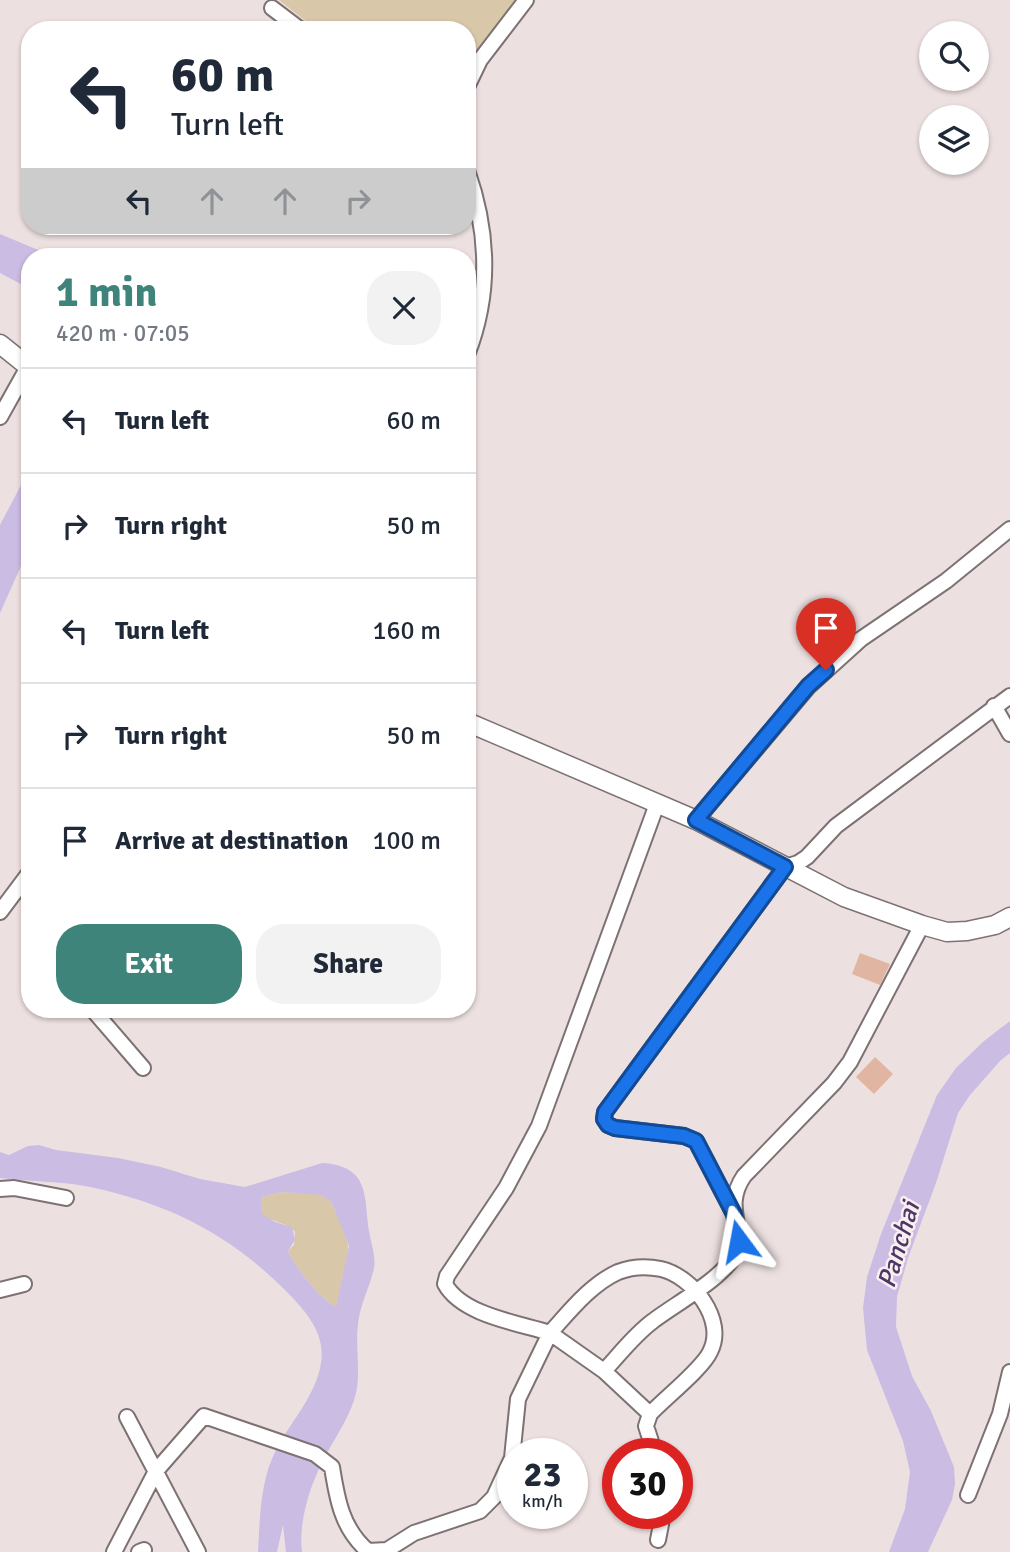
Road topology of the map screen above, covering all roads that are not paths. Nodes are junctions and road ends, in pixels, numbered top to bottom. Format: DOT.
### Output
graph roads {
  1 [pos="526,0"];
  2 [pos="272,8"];
  3 [pos="289,21"];
  4 [pos="476,68"];
  5 [pos="476,204"];
  6 [pos="476,328"];
  7 [pos="0,344"];
  8 [pos="21,361"];
  9 [pos="21,382"];
  10 [pos="0,417"];
  11 [pos="1010,529"];
  12 [pos="1010,696"];
  13 [pos="994,706"];
  14 [pos="476,726"];
  15 [pos="1010,734"];
  16 [pos="657,804"];
  17 [pos="696,820"];
  18 [pos="785,867"];
  19 [pos="21,885"];
  20 [pos="0,912"];
  21 [pos="1010,917"];
  22 [pos="922,925"];
  23 [pos="100,1018"];
  24 [pos="143,1068"];
  25 [pos="0,1189"];
  26 [pos="66,1198"];
  27 [pos="734,1214"];
  28 [pos="24,1284"];
  29 [pos="0,1290"];
  30 [pos="696,1292"];
  31 [pos="550,1333"];
  32 [pos="604,1371"];
  33 [pos="1010,1372"];
  34 [pos="650,1414"];
  35 [pos="1005,1415"];
  36 [pos="127,1417"];
  37 [pos="650,1438"];
  38 [pos="156,1471"];
  39 [pos="968,1494"];
  40 [pos="660,1529"];
  41 [pos="658,1540"];
  42 [pos="114,1552"];
  43 [pos="198,1552"];
  1 -- 4 [label="street"];
  2 -- 3 [label="street"];
  5 -- 6 [label="street"];
  7 -- 8 [label="street"];
  9 -- 10 [label="street"];
  11 -- 17 [label="street"];
  12 -- 13 [label="street"];
  13 -- 15 [label="street"];
  13 -- 18 [label="street"];
  14 -- 16 [label="street"];
  16 -- 17 [label="street"];
  16 -- 31 [label="street"];
  17 -- 18 [label="street"];
  18 -- 22 [label="street"];
  18 -- 27 [label="street"];
  19 -- 20 [label="street"];
  21 -- 22 [label="street"];
  22 -- 27 [label="street"];
  23 -- 24 [label="street"];
  25 -- 26 [label="street"];
  27 -- 30 [label="street"];
  28 -- 29 [label="street"];
  30 -- 31 [label="street"];
  30 -- 32 [label="street"];
  30 -- 34 [label="street"];
  31 -- 32 [label="street"];
  31 -- 38 [label="street"];
  32 -- 34 [label="street"];
  33 -- 35 [label="street"];
  34 -- 37 [label="street"];
  35 -- 39 [label="street"];
  36 -- 38 [label="street"];
  38 -- 42 [label="street"];
  38 -- 43 [label="street"];
  40 -- 41 [label="street"];
}
